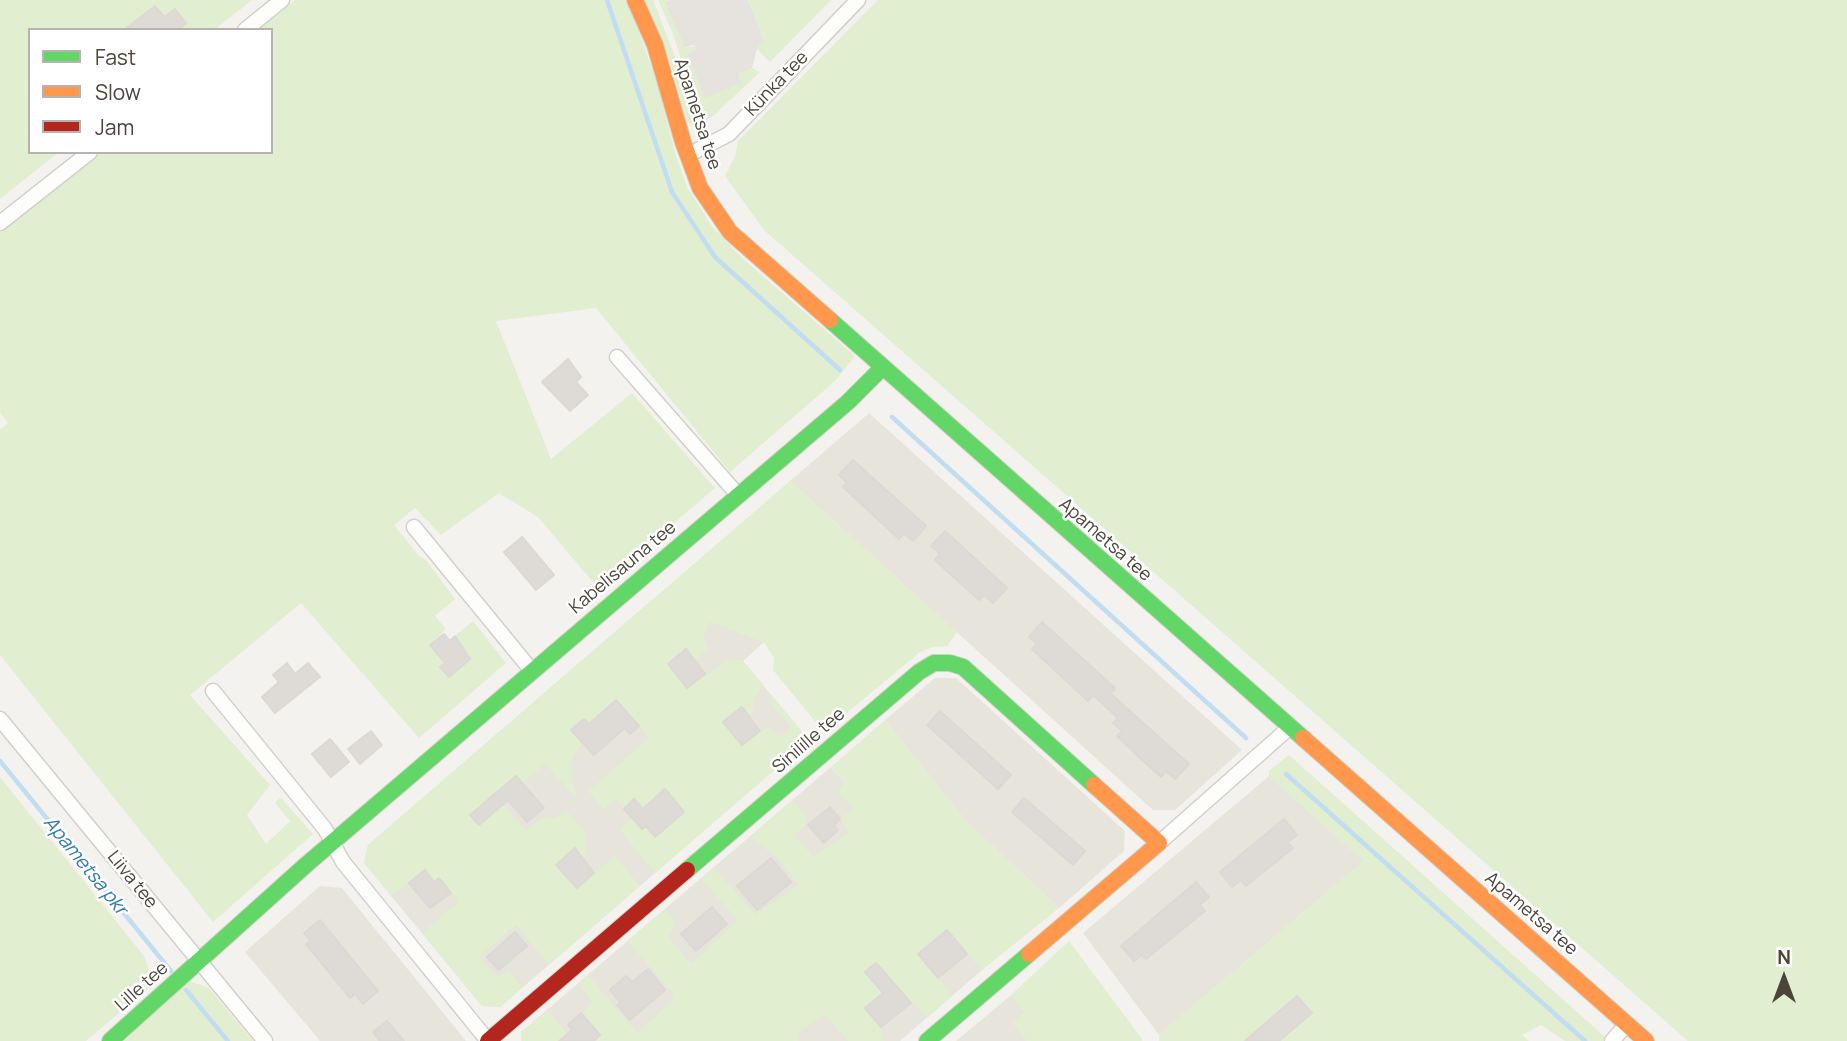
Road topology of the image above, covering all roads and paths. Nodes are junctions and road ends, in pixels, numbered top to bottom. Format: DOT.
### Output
graph roads {
  1 [pos="282,0"];
  2 [pos="635,0"];
  3 [pos="858,0"];
  4 [pos="247,28"];
  5 [pos="87,154"];
  6 [pos="688,155"];
  7 [pos="0,223"];
  8 [pos="617,357"];
  9 [pos="881,368"];
  10 [pos="738,495"];
  11 [pos="414,527"];
  12 [pos="532,670"];
  13 [pos="213,691"];
  14 [pos="0,719"];
  15 [pos="1289,728"];
  16 [pos="1159,843"];
  17 [pos="333,844"];
  18 [pos="198,960"];
  19 [pos="1627,1024"];
  20 [pos="110,1041"];
  21 [pos="265,1041"];
  22 [pos="488,1041"];
  23 [pos="927,1041"];
  24 [pos="1612,1041"];
  25 [pos="1646,1041"];
  1 -- 4 [label="street"];
  2 -- 6 [label="street, Apametsa tee"];
  3 -- 6 [label="street, Künka tee"];
  5 -- 7 [label="street"];
  6 -- 9 [label="street, Apametsa tee"];
  8 -- 10 [label="street"];
  9 -- 10 [label="street, Kabelisauna tee"];
  9 -- 15 [label="street, Apametsa tee"];
  10 -- 12 [label="street, Kabelisauna tee"];
  11 -- 12 [label="street"];
  12 -- 17 [label="street, Kabelisauna tee"];
  13 -- 17 [label="street"];
  14 -- 18 [label="street, Liiva tee"];
  15 -- 16 [label="street"];
  15 -- 19 [label="street, Apametsa tee"];
  16 -- 22 [label="street, Sinilille tee"];
  16 -- 23 [label="street"];
  17 -- 18 [label="street, Kabelisauna tee"];
  17 -- 22 [label="street, Sinilille tee"];
  18 -- 20 [label="street, Lille tee"];
  18 -- 21 [label="street, Liiva tee"];
  19 -- 24 [label="street"];
  19 -- 25 [label="street, Apametsa tee"];
}
